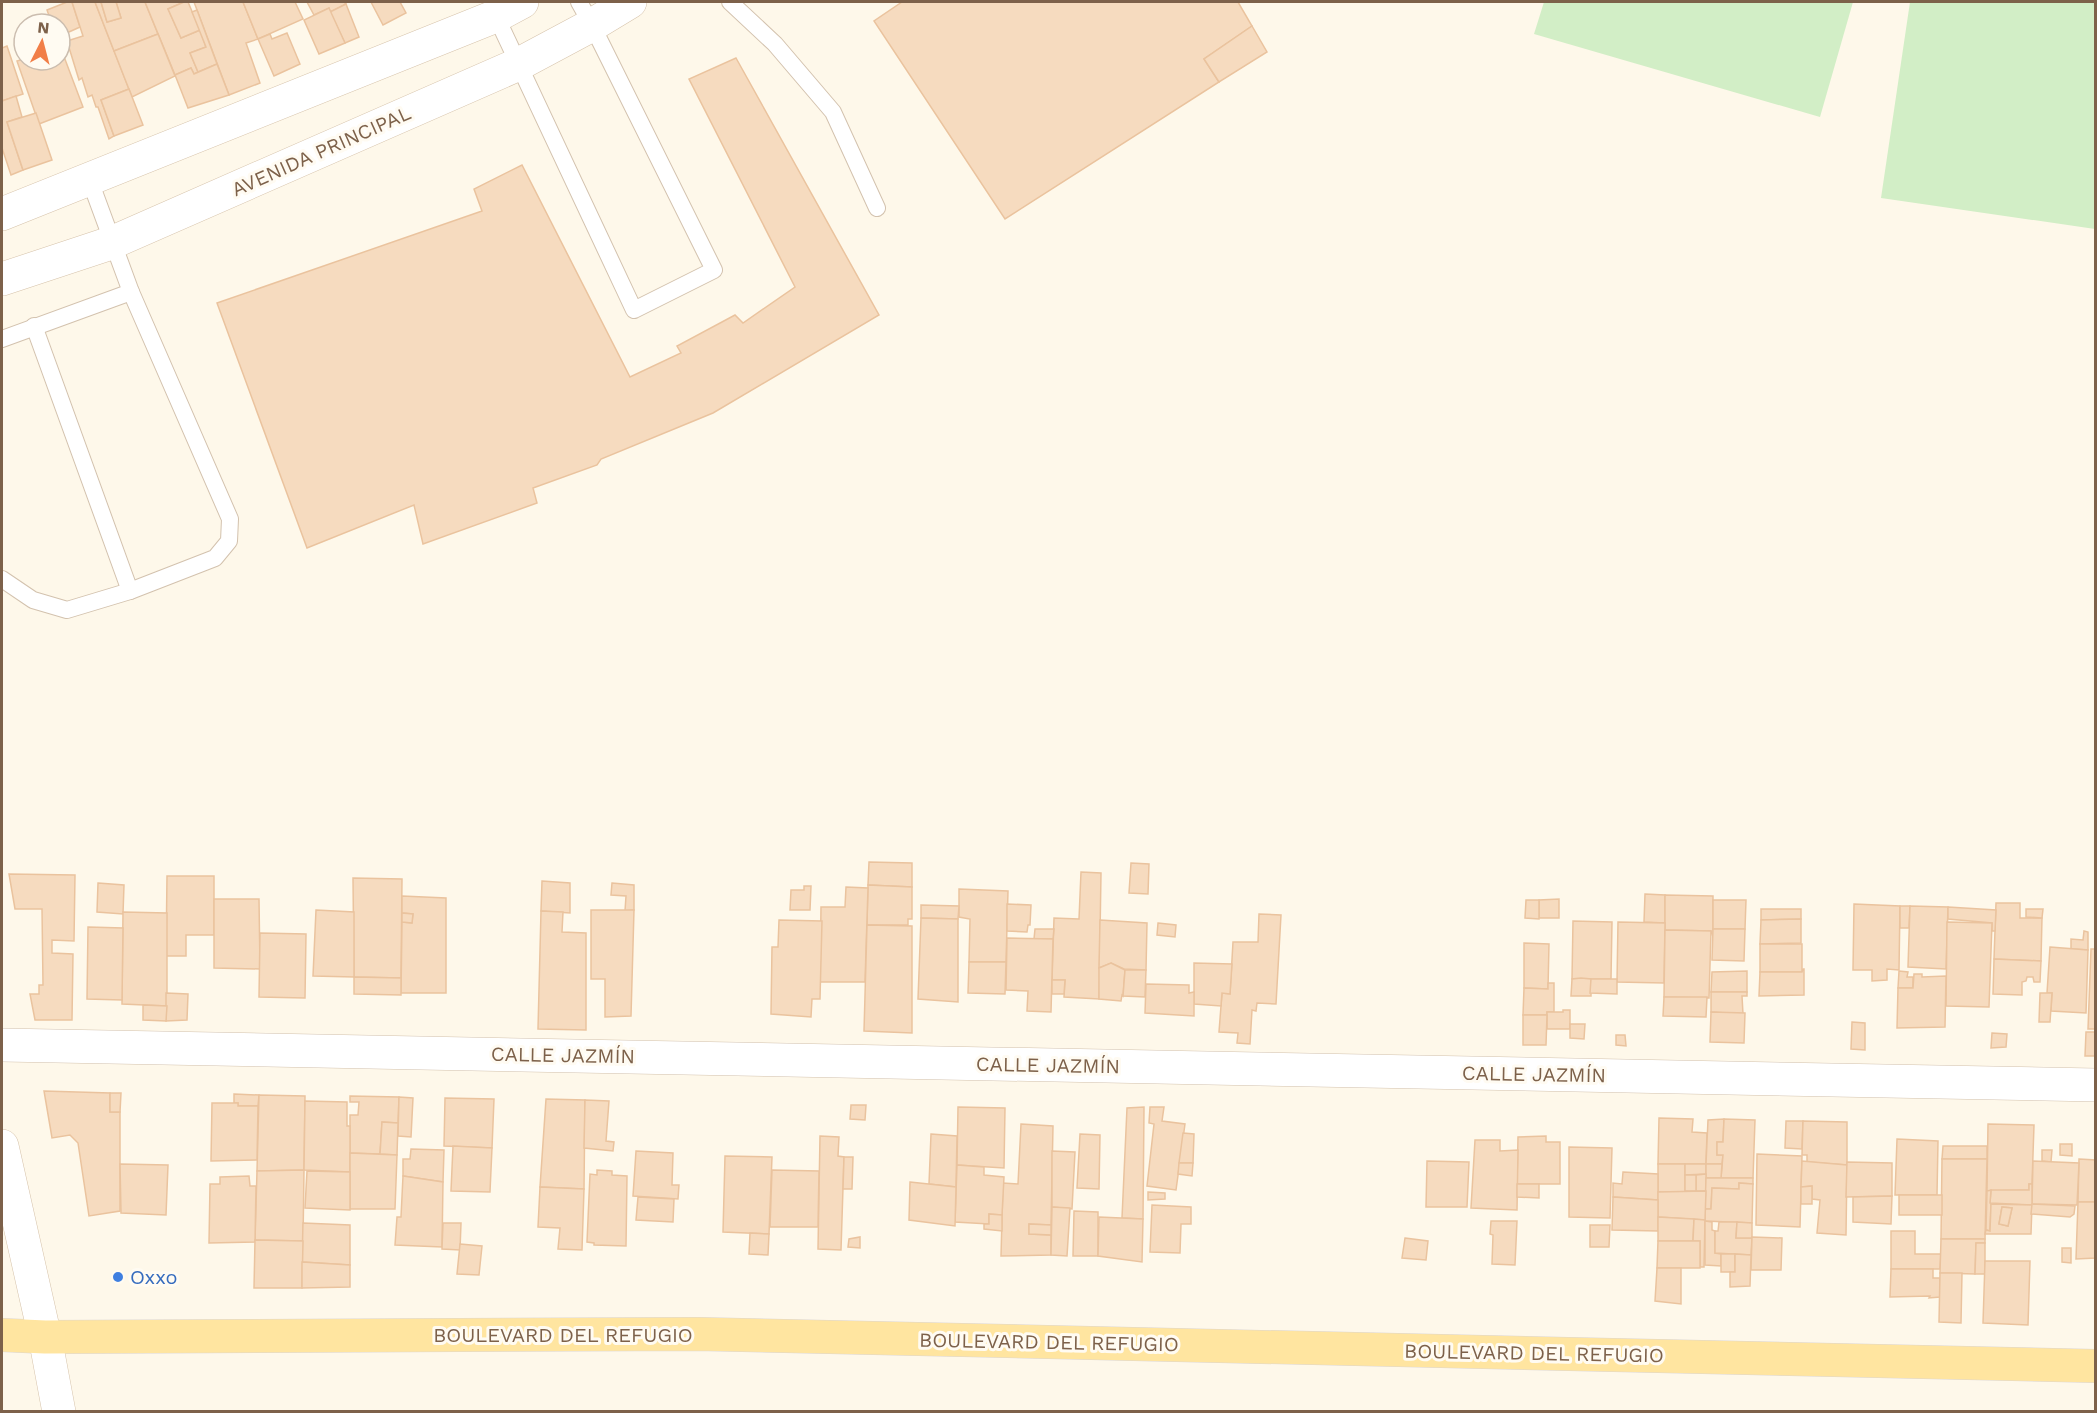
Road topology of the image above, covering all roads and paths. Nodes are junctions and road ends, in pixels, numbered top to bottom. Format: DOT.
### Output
graph roads {
  1 [pos="630,2"];
  2 [pos="730,2"];
  3 [pos="509,9"];
  4 [pos="585,13"];
  5 [pos="519,64"];
  6 [pos="89,178"];
  7 [pos="877,208"];
  8 [pos="2,214"];
  9 [pos="111,243"];
  10 [pos="2,279"];
  11 [pos="130,292"];
  12 [pos="33,327"];
  13 [pos="2,339"];
  14 [pos="2,579"];
  15 [pos="130,591"];
  16 [pos="2,1045"];
  17 [pos="2096,1085"];
  18 [pos="2,1146"];
  19 [pos="2,1335"];
  20 [pos="45,1338"];
  21 [pos="2096,1366"];
  22 [pos="58,1412"];
  1 -- 4 [label="street, AVENIDA PRINCIPAL"];
  2 -- 7 [label="lane"];
  3 -- 5 [label="lane"];
  3 -- 6 [label="street"];
  4 -- 5 [label="street, AVENIDA PRINCIPAL"];
  4 -- 5 [label="lane"];
  5 -- 9 [label="street, AVENIDA PRINCIPAL"];
  6 -- 8 [label="street"];
  6 -- 9 [label="lane"];
  9 -- 10 [label="street, AVENIDA PRINCIPAL"];
  9 -- 11 [label="lane"];
  11 -- 12 [label="lane"];
  11 -- 15 [label="lane"];
  12 -- 13 [label="lane"];
  12 -- 15 [label="lane"];
  14 -- 15 [label="lane"];
  16 -- 17 [label="street, CALLE JAZMÍN"];
  18 -- 20 [label="street"];
  19 -- 20 [label="main road, BOULEVARD DEL REFUGIO"];
  20 -- 21 [label="main road, BOULEVARD DEL REFUGIO"];
  20 -- 22 [label="street"];
}
